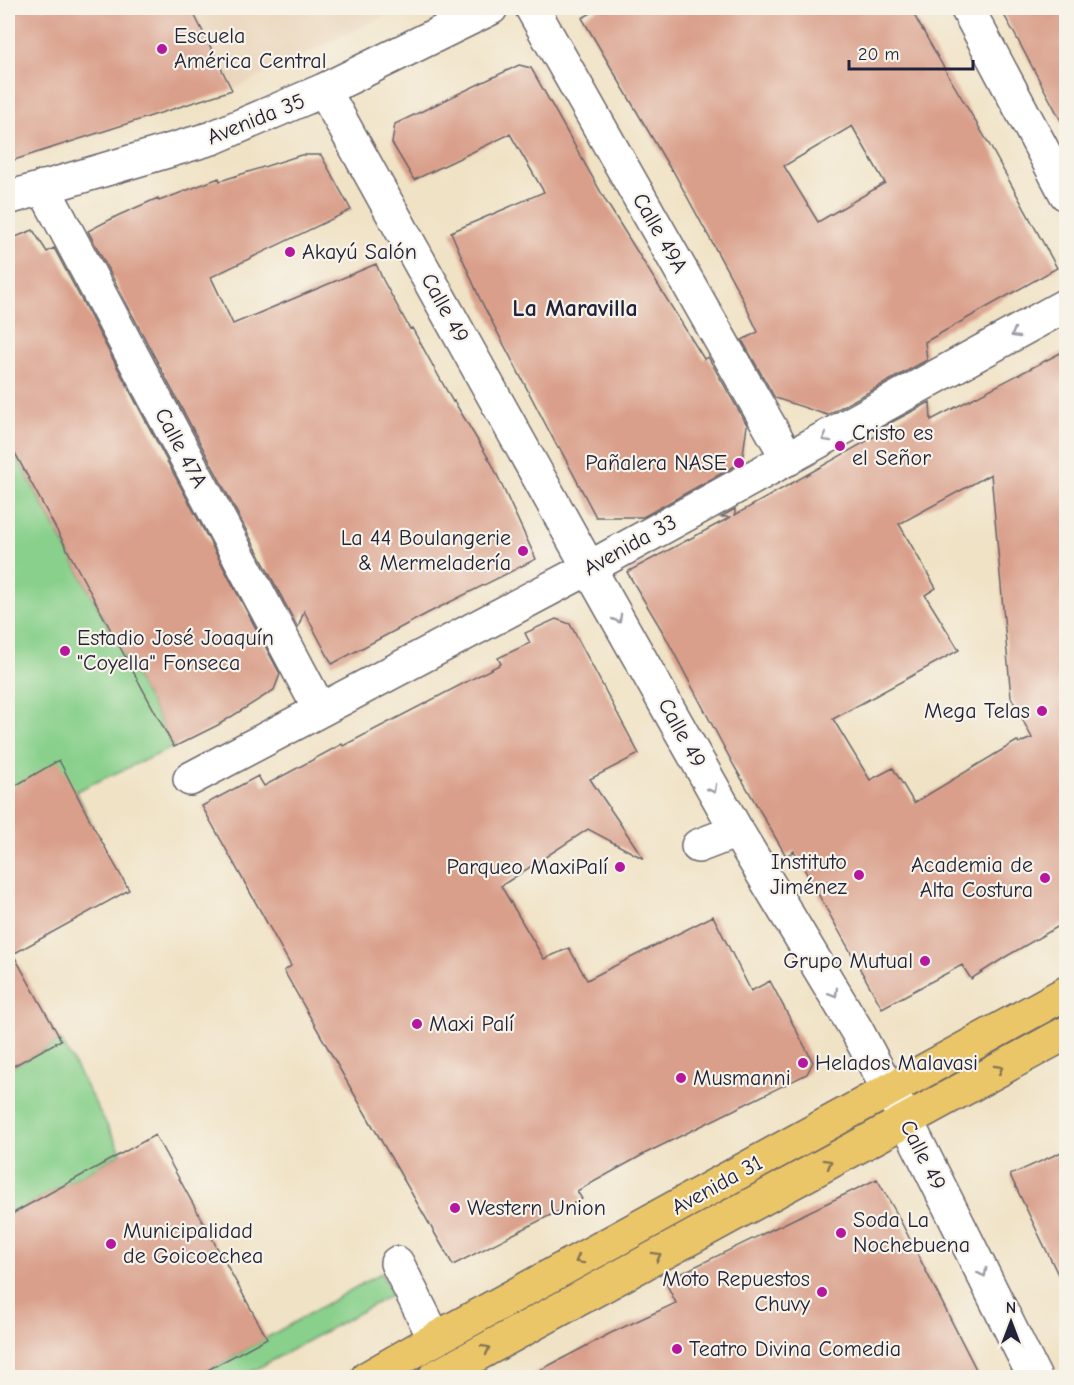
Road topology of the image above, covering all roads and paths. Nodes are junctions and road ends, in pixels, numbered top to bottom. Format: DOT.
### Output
graph roads {
  1 [pos="491,8"];
  2 [pos="532,8"];
  3 [pos="967,8"];
  4 [pos="324,90"];
  5 [pos="43,187"];
  6 [pos="1066,194"];
  7 [pos="8,198"];
  8 [pos="1066,305"];
  9 [pos="788,459"];
  10 [pos="589,568"];
  11 [pos="320,710"];
  12 [pos="190,779"];
  13 [pos="737,831"];
  14 [pos="698,846"];
  15 [pos="1066,993"];
  16 [pos="1066,1033"];
  17 [pos="888,1091"];
  18 [pos="906,1120"];
  19 [pos="397,1263"];
  20 [pos="435,1339"];
  21 [pos="367,1377"];
  22 [pos="434,1377"];
  23 [pos="1035,1377"];
  1 -- 4 [label="street, Avenida 35"];
  2 -- 9 [label="street, Calle 49A"];
  3 -- 6 [label="street"];
  4 -- 5 [label="street, Avenida 35"];
  4 -- 10 [label="street, Calle 49"];
  5 -- 7 [label="street, Avenida 35"];
  5 -- 11 [label="street, Calle 47A"];
  8 -- 9 [label="street, Avenida 33, one-way"];
  9 -- 10 [label="street, Avenida 33"];
  10 -- 11 [label="street, Avenida 33"];
  10 -- 13 [label="street, Calle 49, one-way"];
  11 -- 12 [label="street, Avenida 33"];
  13 -- 14 [label="street"];
  13 -- 17 [label="street, Calle 49, one-way"];
  15 -- 17 [label="main road, Avenida 31"];
  18 -- 16 [label="main road, Avenida 31, one-way"];
  17 -- 18 [label="street, Calle 49"];
  17 -- 20 [label="main road, Avenida 31, one-way"];
  22 -- 18 [label="main road, Avenida 31, one-way"];
  18 -- 23 [label="street, Calle 49, one-way"];
  19 -- 20 [label="street"];
  20 -- 21 [label="main road, Avenida 31"];
}
